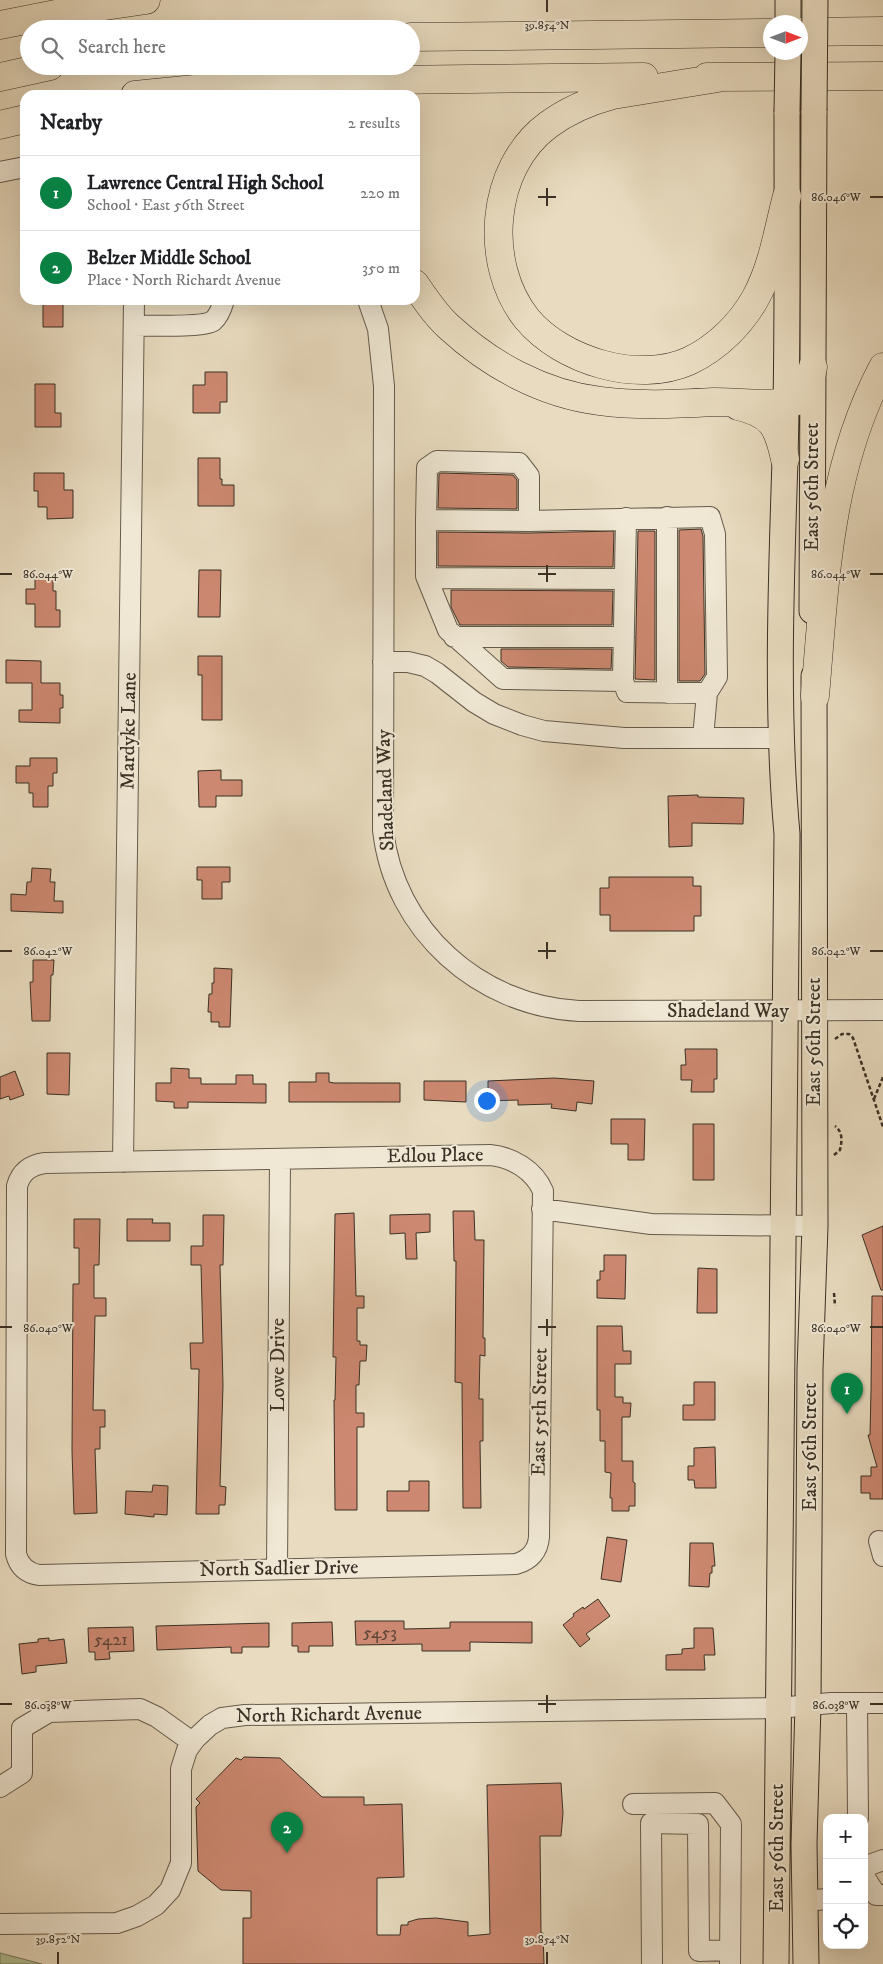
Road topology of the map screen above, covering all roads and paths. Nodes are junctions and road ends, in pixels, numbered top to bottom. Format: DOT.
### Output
graph roads {
  1 [pos="146,0"];
  2 [pos="788,0"];
  3 [pos="815,0"];
  4 [pos="788,15"];
  5 [pos="25,20"];
  6 [pos="20,21"];
  7 [pos="0,25"];
  8 [pos="883,31"];
  9 [pos="808,32"];
  10 [pos="763,33"];
  11 [pos="420,37"];
  12 [pos="788,60"];
  13 [pos="20,73"];
  14 [pos="883,76"];
  15 [pos="0,77"];
  16 [pos="724,78"];
  17 [pos="185,90"];
  18 [pos="20,120"];
  19 [pos="0,125"];
  20 [pos="20,129"];
  21 [pos="0,131"];
  22 [pos="20,168"];
  23 [pos="0,172"];
  24 [pos="787,196"];
  25 [pos="420,290"];
  26 [pos="134,305"];
  27 [pos="223,305"];
  28 [pos="370,305"];
  29 [pos="134,326"];
  30 [pos="813,367"];
  31 [pos="883,367"];
  32 [pos="720,402"];
  33 [pos="785,403"];
  34 [pos="785,459"];
  35 [pos="667,517"];
  36 [pos="626,518"];
  37 [pos="426,520"];
  38 [pos="529,521"];
  39 [pos="427,578"];
  40 [pos="625,579"];
  41 [pos="454,637"];
  42 [pos="624,637"];
  43 [pos="383,662"];
  44 [pos="623,681"];
  45 [pos="667,693"];
  46 [pos="707,693"];
  47 [pos="815,696"];
  48 [pos="703,738"];
  49 [pos="782,738"];
  50 [pos="883,1010"];
  51 [pos="799,1011"];
  52 [pos="832,1044"];
  53 [pos="883,1077"];
  54 [pos="874,1100"];
  55 [pos="834,1123"];
  56 [pos="883,1127"];
  57 [pos="833,1156"];
  58 [pos="280,1160"];
  59 [pos="123,1162"];
  60 [pos="542,1209"];
  61 [pos="782,1225"];
  62 [pos="815,1226"];
  63 [pos="834,1290"];
  64 [pos="835,1306"];
  65 [pos="533,1554"];
  66 [pos="23,1568"];
  67 [pos="277,1569"];
  68 [pos="857,1703"];
  69 [pos="883,1703"];
  70 [pos="808,1705"];
  71 [pos="779,1708"];
  72 [pos="192,1742"];
  73 [pos="0,1787"];
  74 [pos="633,1804"];
  75 [pos="858,1814"];
  76 [pos="883,1860"];
  77 [pos="868,1865"];
  78 [pos="868,1884"];
  79 [pos="874,1896"];
  80 [pos="816,1900"];
  81 [pos="0,1924"];
  82 [pos="730,1957"];
  83 [pos="652,1964"];
  84 [pos="776,1964"];
  85 [pos="806,1964"];
  1 -- 5 [label="highway"];
  2 -- 4 [label="main road"];
  3 -- 30 [label="main road, East 56th Street, bridge"];
  6 -- 7 [label="highway"];
  8 -- 9 [label="highway"];
  10 -- 11 [label="highway"];
  12 -- 24 [label="main road, East 56th Street, bridge"];
  13 -- 15 [label="highway"];
  14 -- 16 [label="highway"];
  16 -- 17 [label="highway"];
  16 -- 24 [label="highway"];
  18 -- 19 [label="highway"];
  20 -- 21 [label="highway"];
  22 -- 23 [label="street"];
  24 -- 33 [label="main road, East 56th Street"];
  25 -- 32 [label="highway"];
  26 -- 29 [label="street, Mardyke Lane"];
  27 -- 29 [label="street"];
  28 -- 43 [label="street, Shadeland Way"];
  29 -- 59 [label="street, Mardyke Lane"];
  30 -- 33 [label="highway"];
  30 -- 47 [label="main road, East 56th Street"];
  31 -- 47 [label="highway"];
  32 -- 33 [label="highway"];
  32 -- 34 [label="highway"];
  33 -- 34 [label="main road, East 56th Street"];
  34 -- 49 [label="main road, East 56th Street"];
  35 -- 36 [label="street"];
  35 -- 45 [label="street"];
  35 -- 46 [label="street"];
  36 -- 38 [label="street"];
  36 -- 40 [label="street"];
  37 -- 38 [label="street"];
  37 -- 38 [label="street"];
  37 -- 39 [label="street"];
  39 -- 40 [label="street"];
  39 -- 41 [label="street"];
  40 -- 42 [label="street"];
  41 -- 42 [label="street"];
  41 -- 44 [label="street"];
  42 -- 44 [label="street"];
  43 -- 48 [label="street"];
  43 -- 51 [label="street, Shadeland Way"];
  44 -- 45 [label="street"];
  45 -- 46 [label="street"];
  46 -- 48 [label="street"];
  47 -- 51 [label="main road, East 56th Street"];
  48 -- 49 [label="street"];
  49 -- 51 [label="main road, East 56th Street"];
  50 -- 51 [label="street, Shadeland Way"];
  51 -- 61 [label="main road, East 56th Street"];
  51 -- 62 [label="main road, East 56th Street"];
  52 -- 54 [label="path"];
  53 -- 54 [label="path"];
  54 -- 56 [label="path"];
  55 -- 57 [label="path"];
  58 -- 59 [label="street, Edlou Place"];
  58 -- 60 [label="street, Edlou Place"];
  58 -- 67 [label="street, Lowe Drive"];
  59 -- 66 [label="street, Edlou Place"];
  60 -- 61 [label="street"];
  60 -- 65 [label="street, East 55th Street"];
  61 -- 62 [label="street"];
  61 -- 71 [label="main road, East 56th Street"];
  62 -- 70 [label="main road, East 56th Street"];
  63 -- 64 [label="path"];
  65 -- 67 [label="street, North Sadlier Drive"];
  66 -- 67 [label="street, North Sadlier Drive"];
  68 -- 69 [label="street, North Richardt Avenue"];
  68 -- 70 [label="street, North Richardt Avenue"];
  68 -- 75 [label="street"];
  70 -- 71 [label="street, North Richardt Avenue"];
  70 -- 80 [label="main road, East 56th Street"];
  71 -- 72 [label="street, North Richardt Avenue"];
  71 -- 84 [label="main road, East 56th Street"];
  72 -- 73 [label="street"];
  72 -- 81 [label="street, North Richardt Avenue"];
  74 -- 82 [label="street"];
  76 -- 77 [label="street"];
  78 -- 79 [label="street"];
  80 -- 85 [label="main road, East 56th Street"];
  82 -- 83 [label="street"];
}
